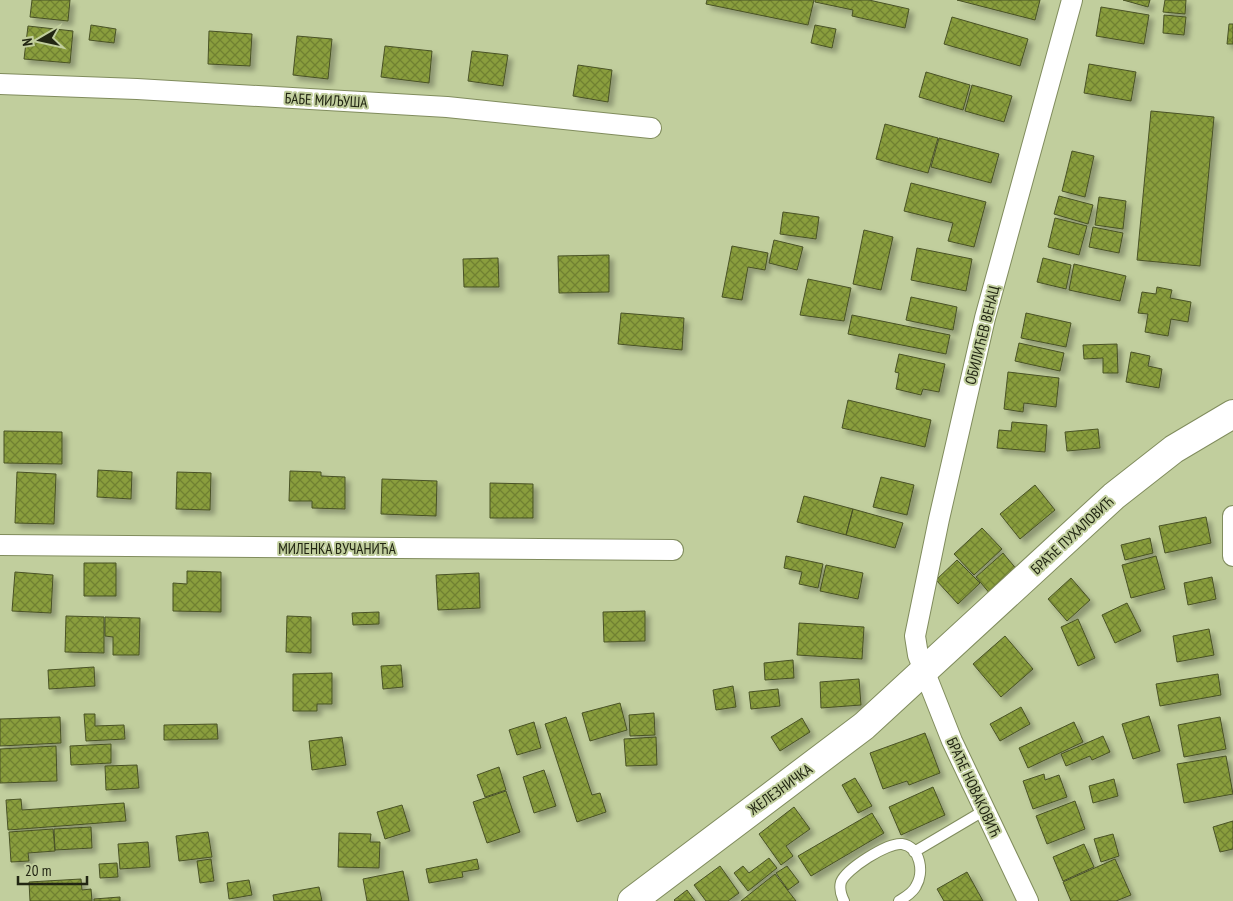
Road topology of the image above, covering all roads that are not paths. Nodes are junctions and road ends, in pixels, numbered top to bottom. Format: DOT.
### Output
graph roads {
  1 [pos="1072,0"];
  2 [pos="0,84"];
  3 [pos="651,128"];
  4 [pos="1233,414"];
  5 [pos="1233,516"];
  6 [pos="0,545"];
  7 [pos="673,550"];
  8 [pos="1233,556"];
  9 [pos="924,673"];
  10 [pos="985,810"];
  11 [pos="914,852"];
  12 [pos="632,901"];
  13 [pos="844,901"];
  14 [pos="899,901"];
  15 [pos="1028,901"];
  1 -- 9 [label="street, ОБИЛИЋЕВ ВЕНАЦ"];
  2 -- 3 [label="street, БАБЕ МИЉУША"];
  4 -- 9 [label="main road, БРАЋЕ ПУХАЛОВИЋ"];
  5 -- 8 [label="street"];
  6 -- 7 [label="street, МИЛЕНКА ВУЧАНИЋА"];
  9 -- 10 [label="street, БРАЋЕ НОВАКОВИЋ"];
  9 -- 12 [label="main road, ЖЕЛЕЗНИЧКА"];
  10 -- 11 [label="lane"];
  10 -- 15 [label="street, БРАЋЕ НОВАКОВИЋ"];
  11 -- 13 [label="lane"];
  11 -- 14 [label="lane"];
}
